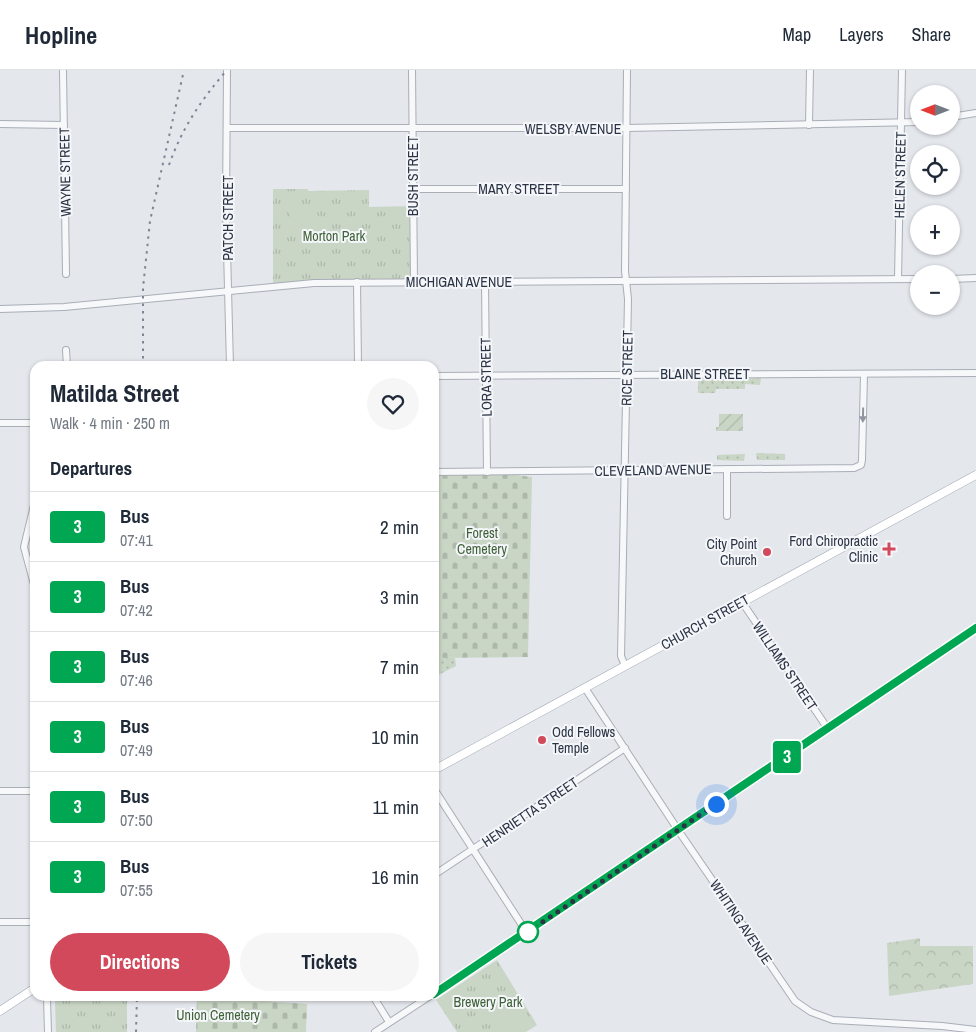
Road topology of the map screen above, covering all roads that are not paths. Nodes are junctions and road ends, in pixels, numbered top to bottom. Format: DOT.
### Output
graph roads {
  1 [pos="64,70"];
  2 [pos="227,70"];
  3 [pos="412,70"];
  4 [pos="628,70"];
  5 [pos="810,70"];
  6 [pos="902,70"];
  7 [pos="976,113"];
  8 [pos="960,116"];
  9 [pos="910,123"];
  10 [pos="0,124"];
  11 [pos="901,124"];
  12 [pos="809,125"];
  13 [pos="64,126"];
  14 [pos="228,128"];
  15 [pos="626,128"];
  16 [pos="413,129"];
  17 [pos="626,189"];
  18 [pos="413,190"];
  19 [pos="66,274"];
  20 [pos="976,278"];
  21 [pos="898,279"];
  22 [pos="910,279"];
  23 [pos="960,279"];
  24 [pos="626,280"];
  25 [pos="357,282"];
  26 [pos="414,282"];
  27 [pos="485,282"];
  28 [pos="228,289"];
  29 [pos="0,309"];
  30 [pos="66,350"];
  31 [pos="67,361"];
  32 [pos="230,361"];
  33 [pos="358,361"];
  34 [pos="976,373"];
  35 [pos="627,374"];
  36 [pos="864,374"];
  37 [pos="439,376"];
  38 [pos="486,376"];
  39 [pos="0,423"];
  40 [pos="30,423"];
  41 [pos="727,469"];
  42 [pos="625,470"];
  43 [pos="439,472"];
  44 [pos="487,472"];
  45 [pos="976,475"];
  46 [pos="727,516"];
  47 [pos="30,522"];
  48 [pos="30,569"];
  49 [pos="742,602"];
  50 [pos="976,628"];
  51 [pos="626,666"];
  52 [pos="585,688"];
  53 [pos="828,730"];
  54 [pos="625,748"];
  55 [pos="439,767"];
  56 [pos="0,791"];
  57 [pos="30,791"];
  58 [pos="439,796"];
  59 [pos="678,830"];
  60 [pos="474,849"];
  61 [pos="439,872"];
  62 [pos="0,922"];
  63 [pos="30,922"];
  64 [pos="527,932"];
  65 [pos="30,989"];
  66 [pos="30,990"];
  67 [pos="439,991"];
  68 [pos="47,1001"];
  69 [pos="376,1001"];
  70 [pos="422,1001"];
  71 [pos="0,1005"];
  72 [pos="0,1011"];
  73 [pos="389,1022"];
  74 [pos="976,1030"];
  75 [pos="48,1032"];
  76 [pos="375,1032"];
  1 -- 13 [label="street, WAYNE STREET"];
  2 -- 14 [label="street, PATCH STREET"];
  3 -- 16 [label="street, BUSH STREET"];
  4 -- 15 [label="street, RICE STREET"];
  5 -- 12 [label="street"];
  6 -- 11 [label="street, HELEN STREET"];
  7 -- 8 [label="street"];
  9 -- 11 [label="street, WELSBY AVENUE"];
  10 -- 13 [label="street"];
  11 -- 12 [label="street, WELSBY AVENUE"];
  11 -- 21 [label="street, HELEN STREET"];
  12 -- 15 [label="street, WELSBY AVENUE"];
  13 -- 19 [label="street, WAYNE STREET"];
  14 -- 16 [label="street, WELSBY AVENUE"];
  14 -- 28 [label="street, PATCH STREET"];
  15 -- 16 [label="street, WELSBY AVENUE"];
  15 -- 17 [label="street, RICE STREET"];
  16 -- 18 [label="street, BUSH STREET"];
  17 -- 18 [label="street, MARY STREET"];
  17 -- 24 [label="street, RICE STREET"];
  18 -- 26 [label="street, BUSH STREET"];
  20 -- 23 [label="street"];
  21 -- 22 [label="street, MICHIGAN AVENUE"];
  21 -- 24 [label="street, MICHIGAN AVENUE"];
  24 -- 27 [label="street, MICHIGAN AVENUE"];
  24 -- 35 [label="street, RICE STREET"];
  25 -- 26 [label="street, MICHIGAN AVENUE"];
  25 -- 28 [label="street, MICHIGAN AVENUE"];
  25 -- 33 [label="street"];
  26 -- 27 [label="street, MICHIGAN AVENUE"];
  27 -- 38 [label="street, LORA STREET"];
  28 -- 29 [label="street, MICHIGAN AVENUE"];
  28 -- 32 [label="street, PATCH STREET"];
  30 -- 31 [label="street"];
  34 -- 36 [label="street, BLAINE STREET"];
  35 -- 36 [label="street, BLAINE STREET"];
  35 -- 38 [label="street, BLAINE STREET"];
  35 -- 42 [label="street, RICE STREET"];
  36 -- 41 [label="street, CLEVELAND AVENUE, one-way"];
  37 -- 38 [label="street, BLAINE STREET"];
  38 -- 44 [label="street, LORA STREET"];
  39 -- 40 [label="street"];
  41 -- 42 [label="street, CLEVELAND AVENUE"];
  41 -- 46 [label="street"];
  42 -- 44 [label="street, CLEVELAND AVENUE"];
  42 -- 51 [label="street, RICE STREET"];
  43 -- 44 [label="street, CLEVELAND AVENUE"];
  45 -- 49 [label="main road, CHURCH STREET"];
  47 -- 48 [label="street"];
  49 -- 51 [label="main road, CHURCH STREET"];
  49 -- 53 [label="street, WILLIAMS STREET"];
  50 -- 53 [label="street"];
  51 -- 52 [label="main road, CHURCH STREET"];
  52 -- 54 [label="street, WHITING AVENUE"];
  52 -- 55 [label="main road, CHURCH STREET"];
  53 -- 59 [label="street"];
  54 -- 59 [label="street, WHITING AVENUE"];
  54 -- 60 [label="street, HENRIETTA STREET"];
  56 -- 57 [label="street"];
  58 -- 60 [label="street"];
  59 -- 64 [label="street"];
  59 -- 74 [label="street, WHITING AVENUE"];
  60 -- 61 [label="street, HENRIETTA STREET"];
  60 -- 64 [label="street"];
  62 -- 63 [label="street"];
  64 -- 67 [label="street"];
  65 -- 71 [label="main road"];
  66 -- 72 [label="main road"];
  68 -- 75 [label="street"];
  69 -- 73 [label="street"];
  70 -- 73 [label="street"];
  73 -- 76 [label="street"];
}
